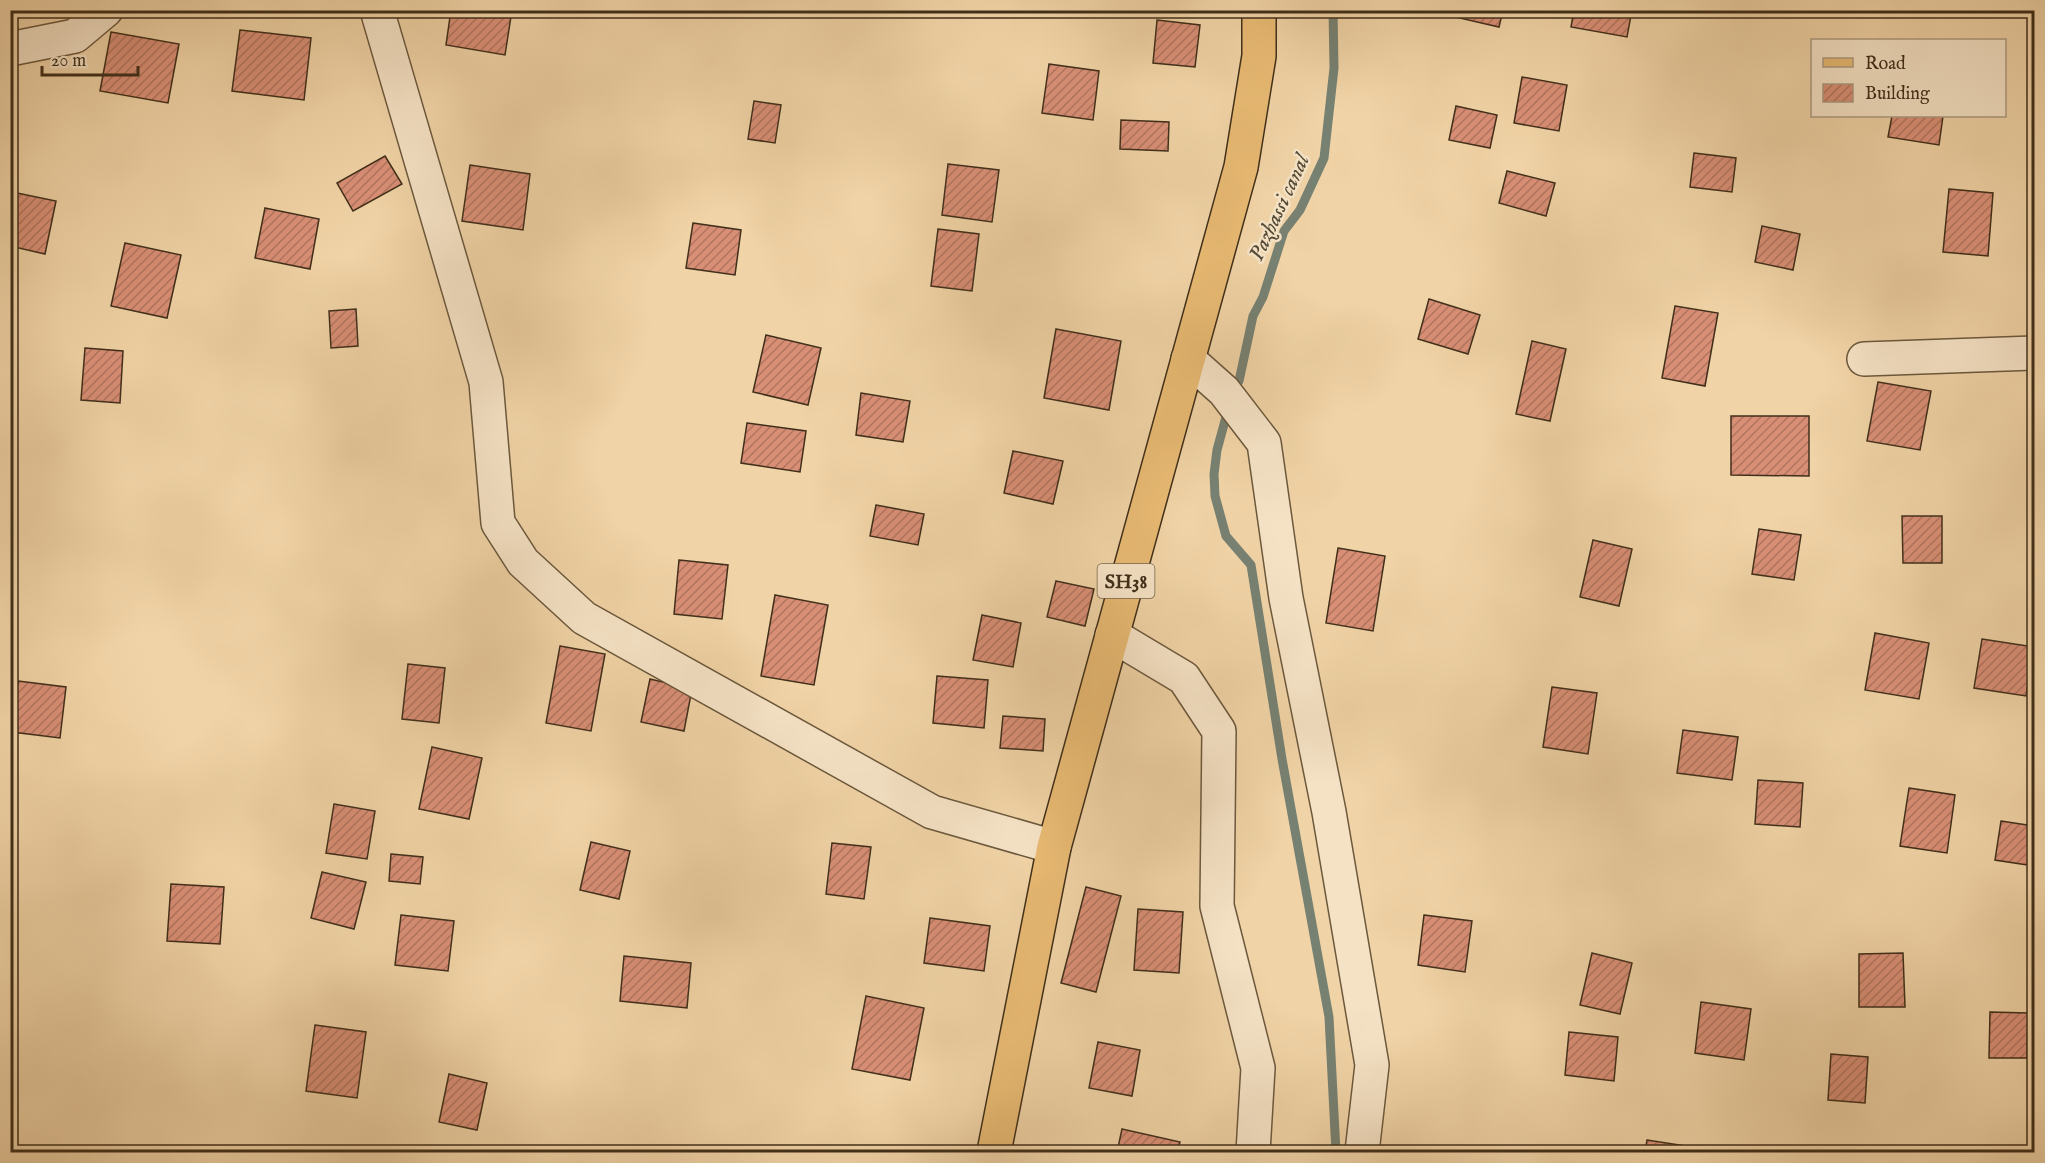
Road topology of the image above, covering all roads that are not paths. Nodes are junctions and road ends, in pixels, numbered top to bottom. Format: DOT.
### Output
graph roads {
  1 [pos="106,10"];
  2 [pos="377,10"];
  3 [pos="1259,10"];
  4 [pos="10,49"];
  5 [pos="2034,353"];
  6 [pos="1188,358"];
  7 [pos="1864,359"];
  8 [pos="1112,635"];
  9 [pos="1054,847"];
  10 [pos="994,1152"];
  11 [pos="1253,1152"];
  12 [pos="1362,1152"];
  1 -- 4 [label="street"];
  2 -- 9 [label="street"];
  3 -- 6 [label="main road, SH38"];
  5 -- 7 [label="street"];
  6 -- 8 [label="main road, SH38"];
  6 -- 12 [label="street"];
  8 -- 9 [label="main road, SH38"];
  8 -- 11 [label="street"];
  9 -- 10 [label="main road, SH38"];
}
